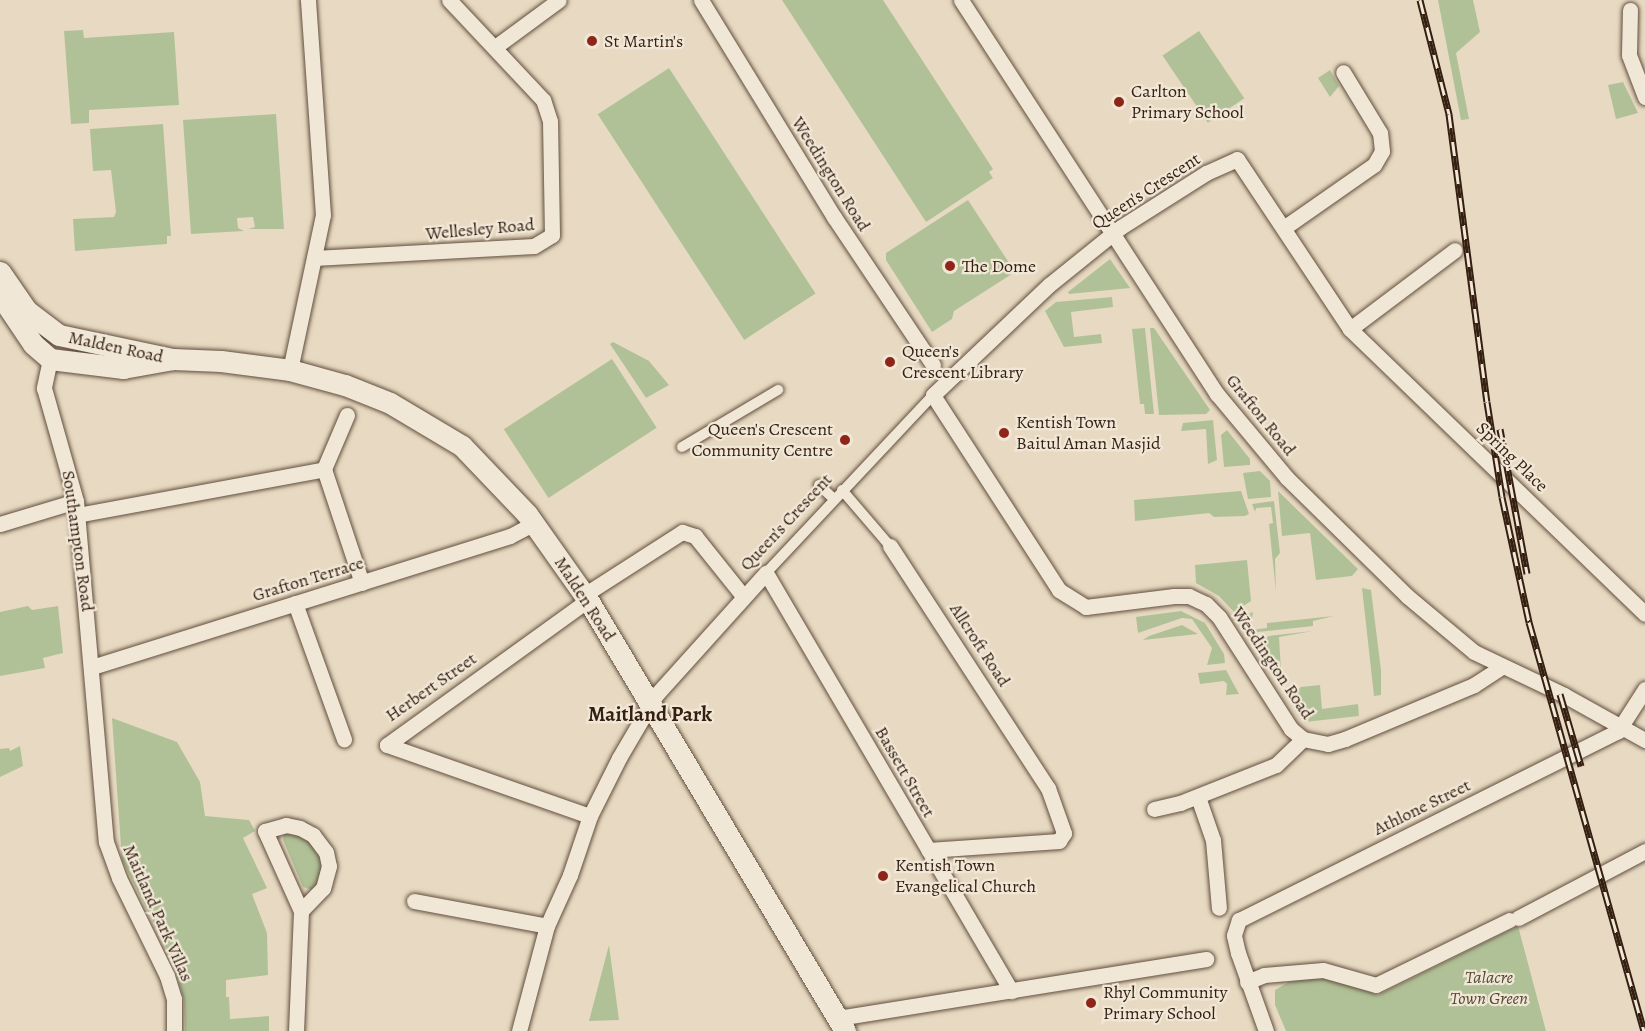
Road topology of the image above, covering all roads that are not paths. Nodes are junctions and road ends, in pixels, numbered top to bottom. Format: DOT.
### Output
graph roads {
  1 [pos="308,0"];
  2 [pos="449,0"];
  3 [pos="559,0"];
  4 [pos="701,0"];
  5 [pos="961,0"];
  6 [pos="1630,10"];
  7 [pos="495,47"];
  8 [pos="1343,72"];
  9 [pos="1645,96"];
  10 [pos="1237,159"];
  11 [pos="1285,227"];
  12 [pos="1112,234"];
  13 [pos="1455,250"];
  14 [pos="314,258"];
  15 [pos="0,272"];
  16 [pos="9,297"];
  17 [pos="1350,329"];
  18 [pos="50,359"];
  19 [pos="173,359"];
  20 [pos="290,370"];
  21 [pos="938,372"];
  22 [pos="778,390"];
  23 [pos="933,395"];
  24 [pos="352,405"];
  25 [pos="682,447"];
  26 [pos="324,469"];
  27 [pos="819,484"];
  28 [pos="842,490"];
  29 [pos="834,499"];
  30 [pos="77,508"];
  31 [pos="534,523"];
  32 [pos="0,524"];
  33 [pos="890,546"];
  34 [pos="765,573"];
  35 [pos="362,583"];
  36 [pos="743,596"];
  37 [pos="586,598"];
  38 [pos="295,603"];
  39 [pos="1645,615"];
  40 [pos="92,667"];
  41 [pos="1500,668"];
  42 [pos="1645,689"];
  43 [pos="651,704"];
  44 [pos="1619,728"];
  45 [pos="344,739"];
  46 [pos="1303,739"];
  47 [pos="1645,740"];
  48 [pos="1198,796"];
  49 [pos="1154,809"];
  50 [pos="590,816"];
  51 [pos="928,850"];
  52 [pos="1645,851"];
  53 [pos="414,901"];
  54 [pos="1219,908"];
  55 [pos="301,911"];
  56 [pos="547,926"];
  57 [pos="1206,959"];
  58 [pos="1247,982"];
  59 [pos="1011,991"];
  60 [pos="841,1024"];
  61 [pos="174,1031"];
  62 [pos="296,1031"];
  63 [pos="519,1031"];
  64 [pos="1266,1031"];
  1 -- 14 [label="street"];
  2 -- 7 [label="street, Wellesley Road"];
  3 -- 7 [label="street"];
  4 -- 21 [label="street, Weedington Road"];
  5 -- 12 [label="street, Grafton Road"];
  6 -- 9 [label="street"];
  7 -- 14 [label="street, Wellesley Road"];
  8 -- 11 [label="street"];
  10 -- 11 [label="street, Spring Place"];
  10 -- 12 [label="street, Queen's Crescent"];
  11 -- 17 [label="street, Spring Place"];
  12 -- 21 [label="street, Queen's Crescent"];
  12 -- 41 [label="street, Grafton Road"];
  13 -- 17 [label="street"];
  14 -- 20 [label="street"];
  15 -- 16 [label="main road"];
  16 -- 18 [label="main road"];
  16 -- 19 [label="main road, Malden Road"];
  17 -- 39 [label="street, Spring Place"];
  18 -- 19 [label="main road, Malden Road"];
  18 -- 30 [label="street, Southampton Road"];
  19 -- 20 [label="main road, Malden Road"];
  20 -- 24 [label="main road, Malden Road"];
  21 -- 23 [label="street, Queen's Crescent"];
  22 -- 25 [label="street"];
  23 -- 28 [label="street, Queen's Crescent"];
  23 -- 46 [label="street, Weedington Road"];
  24 -- 26 [label="street"];
  24 -- 31 [label="main road, Malden Road"];
  26 -- 30 [label="street"];
  26 -- 35 [label="street"];
  27 -- 29 [label="street"];
  28 -- 29 [label="street, Queen's Crescent"];
  28 -- 33 [label="street, Allcroft Road"];
  29 -- 34 [label="street, Queen's Crescent"];
  30 -- 32 [label="street"];
  30 -- 40 [label="street, Southampton Road"];
  31 -- 35 [label="street, Grafton Terrace"];
  31 -- 37 [label="main road, Malden Road"];
  33 -- 51 [label="street, Allcroft Road"];
  34 -- 36 [label="street, Queen's Crescent"];
  34 -- 51 [label="street, Bassett Street"];
  35 -- 38 [label="street, Grafton Terrace"];
  36 -- 37 [label="street"];
  36 -- 43 [label="street, Queen's Crescent"];
  37 -- 43 [label="main road, Malden Road"];
  37 -- 50 [label="street, Herbert Street"];
  38 -- 40 [label="street, Grafton Terrace"];
  38 -- 45 [label="street"];
  40 -- 61 [label="street, Maitland Park Villas"];
  41 -- 44 [label="street, Grafton Road"];
  41 -- 46 [label="street, Weedington Road"];
  42 -- 44 [label="street"];
  43 -- 50 [label="street, Queen's Crescent"];
  43 -- 60 [label="main road, Malden Road"];
  44 -- 47 [label="street, Grafton Road"];
  44 -- 58 [label="street, Athlone Street"];
  46 -- 48 [label="street"];
  48 -- 49 [label="street"];
  48 -- 54 [label="street"];
  50 -- 56 [label="street, Queen's Crescent"];
  51 -- 59 [label="street, Bassett Street"];
  52 -- 58 [label="street"];
  53 -- 56 [label="street"];
  55 -- 55 [label="street"];
  55 -- 62 [label="street"];
  56 -- 63 [label="street, Queen's Crescent"];
  57 -- 59 [label="street"];
  58 -- 64 [label="street"];
  59 -- 60 [label="street"];
}
